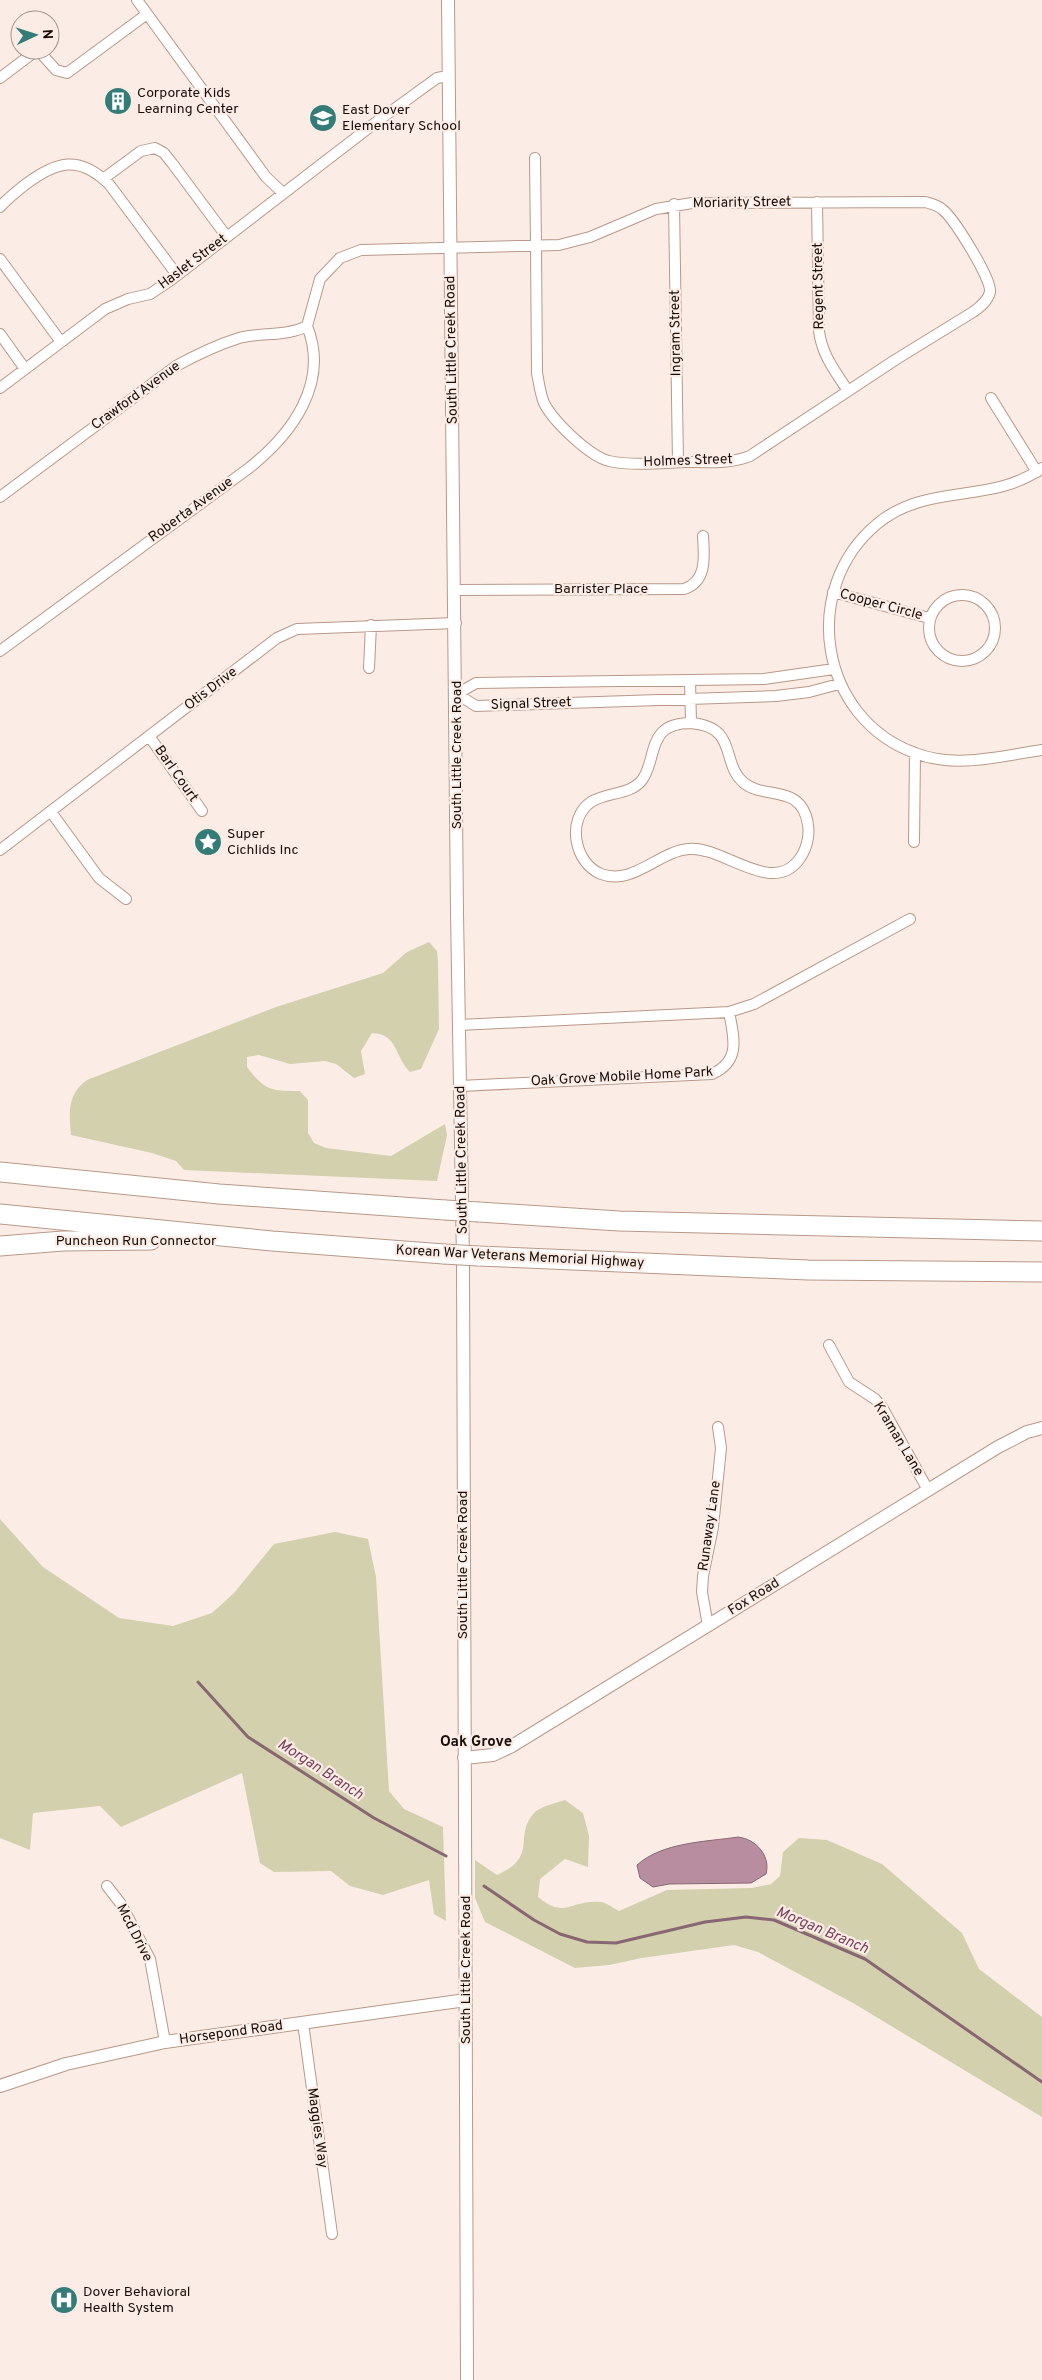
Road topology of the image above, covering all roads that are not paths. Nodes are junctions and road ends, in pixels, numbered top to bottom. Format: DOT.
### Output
graph roads {
  1 [pos="137,0"];
  2 [pos="448,0"];
  3 [pos="147,14"];
  4 [pos="24,60"];
  5 [pos="47,60"];
  6 [pos="448,76"];
  7 [pos="0,78"];
  8 [pos="536,158"];
  9 [pos="103,179"];
  10 [pos="283,193"];
  11 [pos="817,202"];
  12 [pos="674,204"];
  13 [pos="0,207"];
  14 [pos="227,237"];
  15 [pos="536,246"];
  16 [pos="451,247"];
  17 [pos="0,259"];
  18 [pos="177,275"];
  19 [pos="990,292"];
  20 [pos="307,326"];
  21 [pos="0,334"];
  22 [pos="61,342"];
  23 [pos="25,369"];
  24 [pos="0,388"];
  25 [pos="848,391"];
  26 [pos="991,398"];
  27 [pos="678,462"];
  28 [pos="1039,470"];
  29 [pos="0,497"];
  30 [pos="703,536"];
  31 [pos="456,590"];
  32 [pos="833,592"];
  33 [pos="930,618"];
  34 [pos="456,623"];
  35 [pos="371,625"];
  36 [pos="0,651"];
  37 [pos="370,668"];
  38 [pos="834,669"];
  39 [pos="690,680"];
  40 [pos="839,684"];
  41 [pos="457,694"];
  42 [pos="691,699"];
  43 [pos="691,723"];
  44 [pos="149,736"];
  45 [pos="1042,750"];
  46 [pos="915,753"];
  47 [pos="202,811"];
  48 [pos="50,812"];
  49 [pos="914,842"];
  50 [pos="0,850"];
  51 [pos="126,899"];
  52 [pos="910,919"];
  53 [pos="729,1012"];
  54 [pos="459,1025"];
  55 [pos="460,1086"];
  56 [pos="0,1172"];
  57 [pos="0,1214"];
  58 [pos="1042,1231"];
  59 [pos="272,1241"];
  60 [pos="0,1246"];
  61 [pos="1042,1272"];
  62 [pos="829,1345"];
  63 [pos="718,1427"];
  64 [pos="1042,1428"];
  65 [pos="928,1490"];
  66 [pos="708,1626"];
  67 [pos="464,1758"];
  68 [pos="106,1886"];
  69 [pos="466,2000"];
  70 [pos="303,2023"];
  71 [pos="165,2042"];
  72 [pos="0,2086"];
  73 [pos="332,2234"];
  74 [pos="467,2380"];
  1 -- 3 [label="street"];
  2 -- 6 [label="street, South Little Creek Road"];
  3 -- 5 [label="street"];
  3 -- 10 [label="street"];
  4 -- 7 [label="street"];
  6 -- 10 [label="street, Haslet Street"];
  6 -- 16 [label="street, South Little Creek Road"];
  8 -- 15 [label="street, Holmes Street"];
  9 -- 13 [label="street"];
  9 -- 14 [label="street"];
  9 -- 18 [label="street"];
  10 -- 14 [label="street, Haslet Street"];
  11 -- 12 [label="street, Moriarity Street"];
  11 -- 19 [label="street, Moriarity Street"];
  11 -- 25 [label="street, Regent Street"];
  12 -- 15 [label="street, Moriarity Street"];
  12 -- 27 [label="street, Ingram Street"];
  14 -- 18 [label="street, Haslet Street"];
  15 -- 16 [label="street, Moriarity Street"];
  15 -- 27 [label="street, Holmes Street"];
  16 -- 20 [label="street"];
  16 -- 31 [label="street, South Little Creek Road"];
  17 -- 22 [label="street"];
  18 -- 22 [label="street, Haslet Street"];
  19 -- 25 [label="street, Holmes Street"];
  20 -- 29 [label="street, Crawford Avenue"];
  20 -- 36 [label="street, Roberta Avenue"];
  21 -- 23 [label="street"];
  22 -- 23 [label="street, Haslet Street"];
  23 -- 24 [label="street, Haslet Street"];
  25 -- 27 [label="street, Holmes Street"];
  26 -- 28 [label="street"];
  28 -- 32 [label="street"];
  30 -- 31 [label="street, Barrister Place"];
  31 -- 34 [label="street, South Little Creek Road"];
  32 -- 33 [label="street, Cooper Circle"];
  32 -- 38 [label="street"];
  33 -- 33 [label="street, Cooper Circle"];
  34 -- 35 [label="street, Otis Drive"];
  34 -- 41 [label="street, South Little Creek Road"];
  35 -- 37 [label="street"];
  35 -- 44 [label="street, Otis Drive"];
  38 -- 39 [label="street, Signal Street"];
  38 -- 40 [label="street"];
  39 -- 41 [label="street, Signal Street"];
  39 -- 42 [label="street"];
  40 -- 42 [label="street, Signal Street"];
  40 -- 46 [label="street"];
  41 -- 42 [label="street, Signal Street"];
  41 -- 54 [label="street, South Little Creek Road"];
  42 -- 43 [label="street"];
  43 -- 43 [label="street"];
  44 -- 47 [label="street, Barl Court"];
  44 -- 48 [label="street, Otis Drive"];
  45 -- 46 [label="street"];
  46 -- 49 [label="street"];
  48 -- 50 [label="street, Otis Drive"];
  48 -- 51 [label="street"];
  52 -- 53 [label="street"];
  53 -- 54 [label="street"];
  53 -- 55 [label="street, Oak Grove Mobile Home Park"];
  54 -- 55 [label="street, South Little Creek Road"];
  55 -- 67 [label="street, South Little Creek Road"];
  56 -- 58 [label="highway, bridge"];
  57 -- 59 [label="highway, Korean War Veterans Memorial Highway"];
  59 -- 60 [label="highway, Puncheon Run Connector"];
  59 -- 61 [label="highway, Korean War Veterans Memorial Highway, bridge"];
  62 -- 65 [label="street, Kraman Lane"];
  63 -- 66 [label="street, Runaway Lane"];
  64 -- 65 [label="street, Fox Road"];
  65 -- 66 [label="street, Fox Road"];
  66 -- 67 [label="street, Fox Road"];
  67 -- 69 [label="street, South Little Creek Road"];
  68 -- 71 [label="street, Mcd Drive"];
  69 -- 70 [label="street, Horsepond Road"];
  69 -- 74 [label="street, South Little Creek Road"];
  70 -- 71 [label="street, Horsepond Road"];
  70 -- 73 [label="street, Maggies Way"];
  71 -- 72 [label="street, Horsepond Road"];
}
